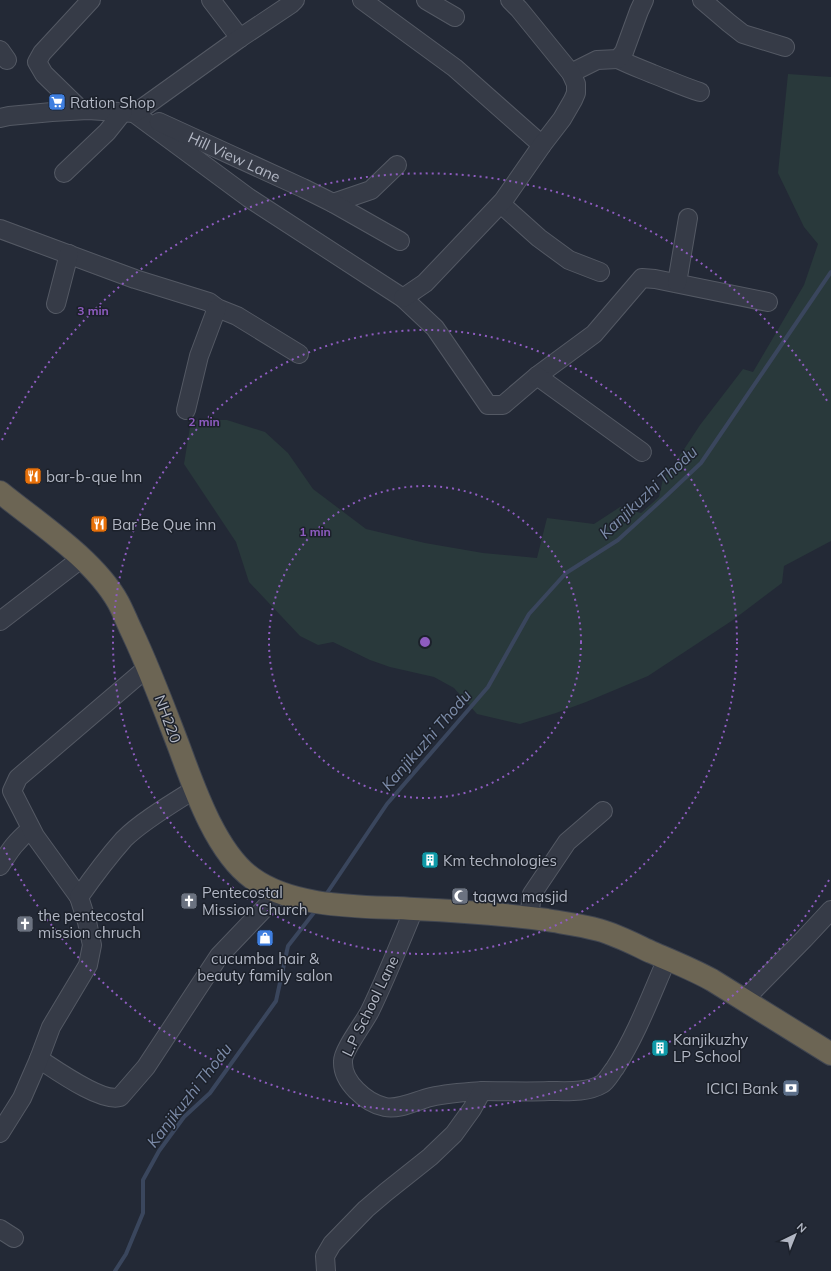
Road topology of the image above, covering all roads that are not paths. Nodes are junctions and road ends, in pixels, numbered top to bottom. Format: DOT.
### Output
graph roads {
  1 [pos="91,0"];
  2 [pos="210,0"];
  3 [pos="295,0"];
  4 [pos="362,0"];
  5 [pos="426,0"];
  6 [pos="510,0"];
  7 [pos="644,0"];
  8 [pos="702,0"];
  9 [pos="455,17"];
  10 [pos="240,38"];
  11 [pos="786,47"];
  12 [pos="618,59"];
  13 [pos="571,73"];
  14 [pos="700,92"];
  15 [pos="81,110"];
  16 [pos="128,112"];
  17 [pos="0,118"];
  18 [pos="542,145"];
  19 [pos="397,165"];
  20 [pos="64,174"];
  21 [pos="333,203"];
  22 [pos="501,204"];
  23 [pos="688,218"];
  24 [pos="0,229"];
  25 [pos="400,241"];
  26 [pos="69,254"];
  27 [pos="600,272"];
  28 [pos="677,283"];
  29 [pos="403,298"];
  30 [pos="768,302"];
  31 [pos="56,304"];
  32 [pos="217,308"];
  33 [pos="299,354"];
  34 [pos="537,376"];
  35 [pos="186,410"];
  36 [pos="642,452"];
  37 [pos="0,492"];
  38 [pos="82,558"];
  39 [pos="0,622"];
  40 [pos="148,667"];
  41 [pos="195,789"];
  42 [pos="604,811"];
  43 [pos="31,829"];
  44 [pos="0,866"];
  45 [pos="278,893"];
  46 [pos="79,897"];
  47 [pos="414,909"];
  48 [pos="831,910"];
  49 [pos="529,918"];
  50 [pos="667,959"];
  51 [pos="744,1000"];
  52 [pos="831,1054"];
  53 [pos="39,1059"];
  54 [pos="482,1091"];
  55 [pos="0,1133"];
  56 [pos="326,1271"];
  1 -- 15 [label="street"];
  2 -- 10 [label="street"];
  3 -- 10 [label="street"];
  4 -- 18 [label="street"];
  5 -- 9 [label="street"];
  6 -- 13 [label="street"];
  7 -- 12 [label="street"];
  8 -- 11 [label="street"];
  10 -- 16 [label="street"];
  12 -- 13 [label="street"];
  12 -- 14 [label="street"];
  13 -- 18 [label="street"];
  15 -- 16 [label="street, Hill View Lane"];
  15 -- 17 [label="street, Hill View Lane"];
  16 -- 20 [label="street"];
  16 -- 21 [label="street, Hill View Lane"];
  16 -- 29 [label="street"];
  18 -- 22 [label="street"];
  19 -- 21 [label="street"];
  21 -- 25 [label="street, Hill View Lane"];
  22 -- 27 [label="street"];
  22 -- 29 [label="street"];
  23 -- 28 [label="street"];
  24 -- 26 [label="street"];
  26 -- 31 [label="street"];
  26 -- 32 [label="street"];
  28 -- 30 [label="street"];
  28 -- 34 [label="street"];
  29 -- 34 [label="street"];
  32 -- 33 [label="street"];
  32 -- 35 [label="street"];
  34 -- 36 [label="street"];
  37 -- 38 [label="highway, NH220"];
  38 -- 39 [label="street"];
  38 -- 40 [label="highway, NH220"];
  40 -- 41 [label="highway, NH220"];
  40 -- 43 [label="street"];
  41 -- 45 [label="highway, NH220"];
  41 -- 46 [label="street"];
  42 -- 49 [label="street"];
  43 -- 44 [label="street"];
  43 -- 46 [label="street"];
  45 -- 47 [label="highway, NH220"];
  45 -- 53 [label="street"];
  46 -- 53 [label="street"];
  47 -- 49 [label="highway, NH220"];
  47 -- 54 [label="street, L.P School Lane"];
  48 -- 51 [label="street"];
  49 -- 50 [label="highway, NH220"];
  50 -- 51 [label="highway, NH220"];
  50 -- 54 [label="street, L.P School Lane"];
  51 -- 52 [label="highway, NH220"];
  53 -- 55 [label="street"];
  54 -- 56 [label="street"];
}
